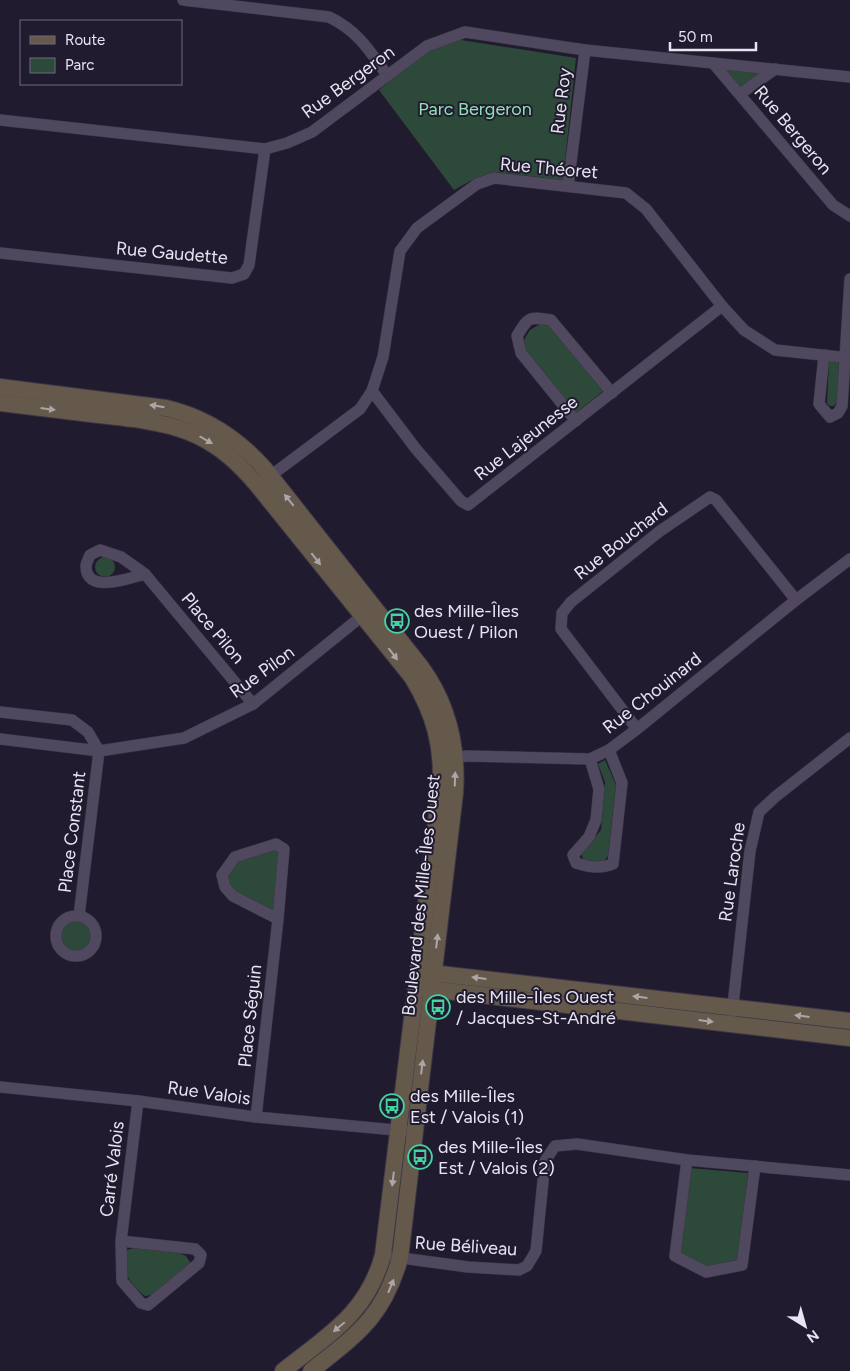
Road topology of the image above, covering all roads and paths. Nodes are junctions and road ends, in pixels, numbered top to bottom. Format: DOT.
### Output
graph roads {
  1 [pos="183,0"];
  2 [pos="585,50"];
  3 [pos="712,63"];
  4 [pos="774,69"];
  5 [pos="386,76"];
  6 [pos="850,77"];
  7 [pos="740,94"];
  8 [pos="0,120"];
  9 [pos="265,149"];
  10 [pos="568,186"];
  11 [pos="850,216"];
  12 [pos="0,253"];
  13 [pos="850,279"];
  14 [pos="722,306"];
  15 [pos="824,355"];
  16 [pos="847,358"];
  17 [pos="0,387"];
  18 [pos="372,391"];
  19 [pos="612,393"];
  20 [pos="0,403"];
  21 [pos="576,422"];
  22 [pos="264,481"];
  23 [pos="850,559"];
  24 [pos="145,574"];
  25 [pos="796,600"];
  26 [pos="368,611"];
  27 [pos="253,704"];
  28 [pos="0,712"];
  29 [pos="636,729"];
  30 [pos="850,738"];
  31 [pos="0,739"];
  32 [pos="609,750"];
  33 [pos="99,751"];
  34 [pos="448,758"];
  35 [pos="590,759"];
  36 [pos="79,916"];
  37 [pos="278,919"];
  38 [pos="425,980"];
  39 [pos="731,1016"];
  40 [pos="850,1021"];
  41 [pos="850,1038"];
  42 [pos="0,1087"];
  43 [pos="138,1101"];
  44 [pos="256,1117"];
  45 [pos="406,1132"];
  46 [pos="687,1160"];
  47 [pos="755,1166"];
  48 [pos="850,1175"];
  49 [pos="121,1241"];
  50 [pos="383,1255"];
  51 [pos="400,1258"];
  52 [pos="283,1371"];
  53 [pos="311,1371"];
  1 -- 5 [label="street"];
  2 -- 3 [label="street, Rue Bergeron"];
  2 -- 5 [label="street, Rue Bergeron"];
  2 -- 10 [label="street, Rue Roy"];
  3 -- 4 [label="street, Rue Bergeron"];
  3 -- 7 [label="street, Rue Bergeron"];
  4 -- 6 [label="street, Rue Bergeron"];
  4 -- 7 [label="street"];
  5 -- 9 [label="street, Rue Bergeron"];
  7 -- 11 [label="street, Rue Bergeron"];
  8 -- 9 [label="street, Rue Bergeron"];
  9 -- 12 [label="street, Rue Gaudette"];
  10 -- 14 [label="street, Rue Théoret"];
  10 -- 18 [label="street, Rue Théoret"];
  13 -- 16 [label="street"];
  14 -- 15 [label="street, Rue Théoret"];
  14 -- 19 [label="street, Rue Lajeunesse"];
  15 -- 16 [label="street, Rue Théoret"];
  15 -- 16 [label="street"];
  22 -- 17 [label="street, Boulevard des Mille-Îles Ouest, one-way"];
  18 -- 21 [label="street, Rue Lajeunesse"];
  18 -- 22 [label="street, Rue Théoret"];
  19 -- 21 [label="street, Rue Lajeunesse"];
  19 -- 21 [label="street"];
  20 -- 22 [label="street, Boulevard des Mille-Îles Ouest, one-way"];
  22 -- 26 [label="street, Boulevard des Mille-Îles Ouest"];
  23 -- 25 [label="street, Rue Chouinard"];
  24 -- 24 [label="street, Place Pilon"];
  24 -- 27 [label="street, Place Pilon"];
  25 -- 29 [label="street, Rue Chouinard"];
  25 -- 29 [label="street, Rue Bouchard"];
  26 -- 27 [label="street, Rue Pilon"];
  26 -- 34 [label="street, Boulevard des Mille-Îles Ouest"];
  27 -- 33 [label="street, Rue Pilon"];
  28 -- 33 [label="street"];
  29 -- 32 [label="street, Rue Chouinard"];
  30 -- 39 [label="street, Rue Laroche"];
  31 -- 33 [label="street, Rue Pilon"];
  32 -- 35 [label="street, Rue Chouinard"];
  32 -- 35 [label="street"];
  33 -- 36 [label="street, Place Constant"];
  34 -- 35 [label="street, Rue Chouinard"];
  34 -- 38 [label="street, Boulevard des Mille-Îles Ouest"];
  37 -- 37 [label="street, Place Séguin"];
  37 -- 44 [label="street, Place Séguin"];
  38 -- 39 [label="street"];
  38 -- 45 [label="street, Boulevard des Mille-Îles Ouest"];
  40 -- 39 [label="street, one-way"];
  39 -- 41 [label="street"];
  42 -- 43 [label="street, Rue Valois"];
  43 -- 44 [label="street, Rue Valois"];
  43 -- 49 [label="street, Carré Valois"];
  44 -- 45 [label="street, Rue Valois"];
  45 -- 50 [label="street, one-way"];
  45 -- 51 [label="street"];
  46 -- 47 [label="street, Rue Béliveau"];
  46 -- 47 [label="street"];
  46 -- 51 [label="street, Rue Béliveau"];
  47 -- 48 [label="street, Rue Béliveau"];
  49 -- 49 [label="street, Carré Valois"];
  50 -- 51 [label="street, Rue Béliveau"];
  50 -- 52 [label="street, one-way"];
  53 -- 51 [label="street, one-way"];
}
